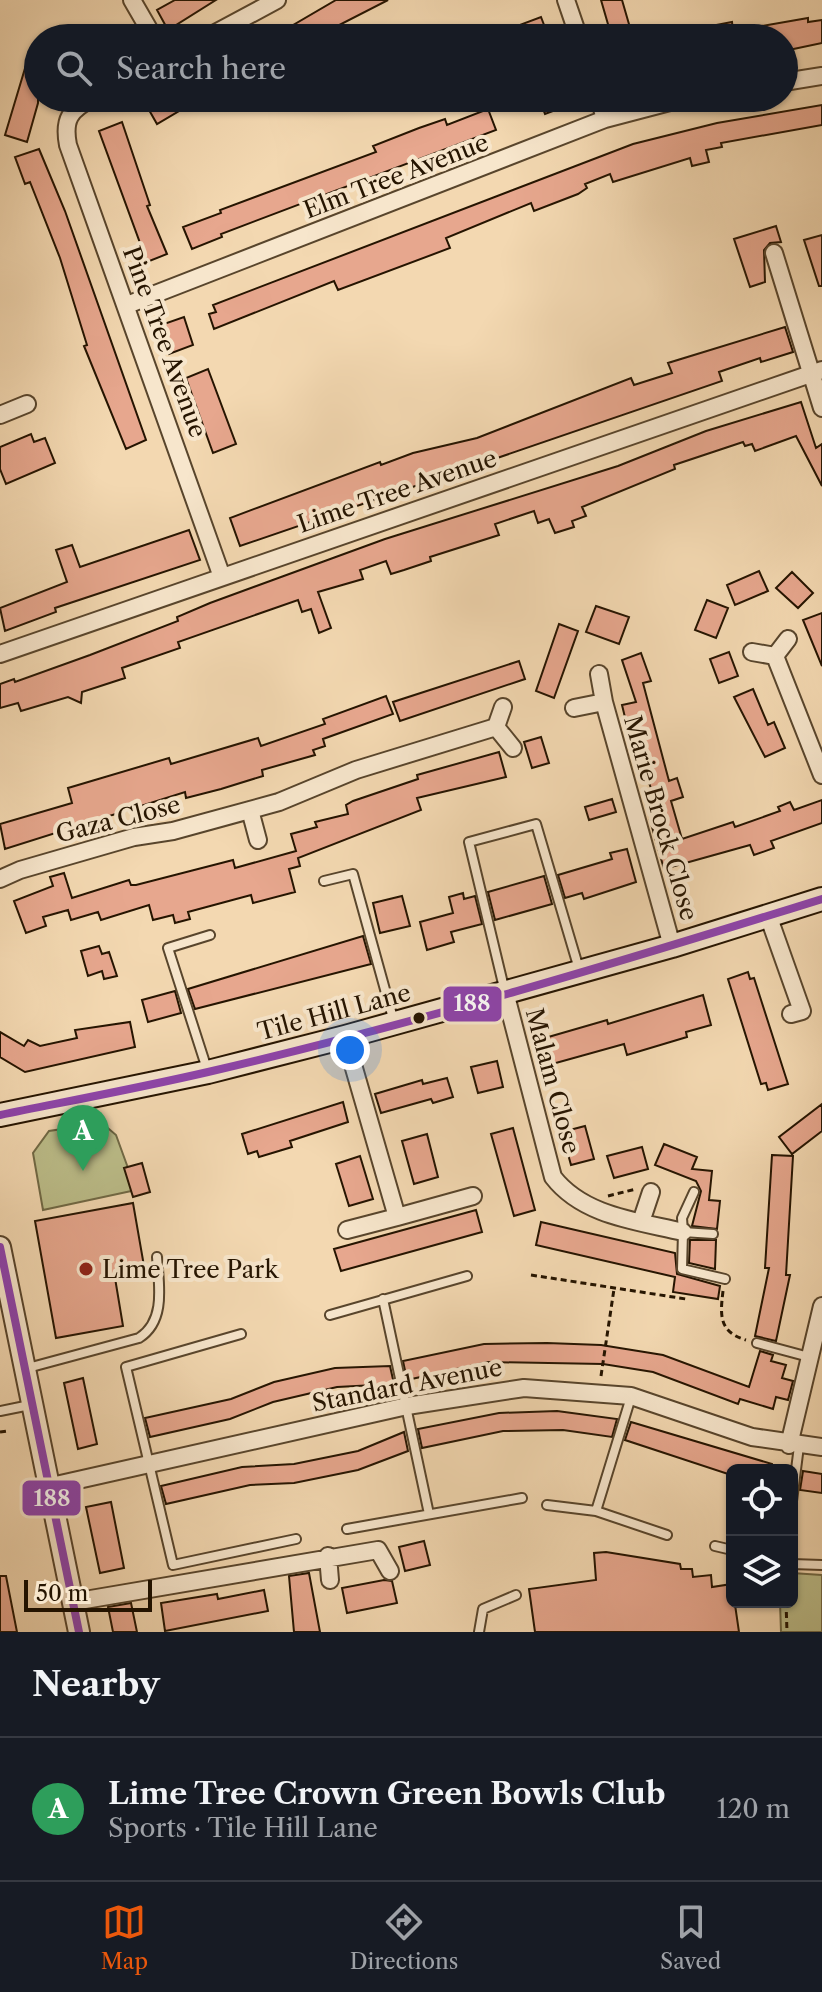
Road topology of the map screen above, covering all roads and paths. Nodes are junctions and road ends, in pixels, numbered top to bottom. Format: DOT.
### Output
graph roads {
  1 [pos="132,0"];
  2 [pos="277,0"];
  3 [pos="566,0"];
  4 [pos="146,24"];
  5 [pos="232,24"];
  6 [pos="574,24"];
  7 [pos="822,76"];
  8 [pos="798,80"];
  9 [pos="72,112"];
  10 [pos="603,112"];
  11 [pos="632,112"];
  12 [pos="605,119"];
  13 [pos="774,253"];
  14 [pos="127,305"];
  15 [pos="816,372"];
  16 [pos="27,404"];
  17 [pos="822,408"];
  18 [pos="0,415"];
  19 [pos="222,577"];
  20 [pos="788,639"];
  21 [pos="752,652"];
  22 [pos="0,654"];
  23 [pos="775,656"];
  24 [pos="599,674"];
  25 [pos="604,702"];
  26 [pos="503,707"];
  27 [pos="574,708"];
  28 [pos="496,727"];
  29 [pos="513,748"];
  30 [pos="821,771"];
  31 [pos="250,810"];
  32 [pos="258,840"];
  33 [pos="0,879"];
  34 [pos="324,881"];
  35 [pos="822,899"];
  36 [pos="769,918"];
  37 [pos="210,935"];
  38 [pos="672,946"];
  39 [pos="580,973"];
  40 [pos="505,992"];
  41 [pos="791,1014"];
  42 [pos="394,1023"];
  43 [pos="345,1037"];
  44 [pos="208,1072"];
  45 [pos="0,1115"];
  46 [pos="651,1192"];
  47 [pos="694,1192"];
  48 [pos="473,1196"];
  49 [pos="397,1217"];
  50 [pos="641,1222"];
  51 [pos="347,1230"];
  52 [pos="683,1232"];
  53 [pos="713,1234"];
  54 [pos="0,1247"];
  55 [pos="157,1257"];
  56 [pos="531,1275"];
  57 [pos="467,1276"];
  58 [pos="725,1279"];
  59 [pos="614,1289"];
  60 [pos="4,1292"];
  61 [pos="383,1299"];
  62 [pos="686,1299"];
  63 [pos="822,1306"];
  64 [pos="330,1315"];
  65 [pos="241,1334"];
  66 [pos="757,1343"];
  67 [pos="809,1357"];
  68 [pos="23,1369"];
  69 [pos="599,1391"];
  70 [pos="631,1396"];
  71 [pos="30,1405"];
  72 [pos="407,1406"];
  73 [pos="0,1411"];
  74 [pos="7,1431"];
  75 [pos="0,1432"];
  76 [pos="794,1446"];
  77 [pos="822,1447"];
  78 [pos="148,1464"];
  79 [pos="793,1464"];
  80 [pos="47,1487"];
  81 [pos="522,1498"];
  82 [pos="547,1505"];
  83 [pos="596,1511"];
  84 [pos="429,1514"];
  85 [pos="347,1529"];
  86 [pos="667,1535"];
  87 [pos="296,1539"];
  88 [pos="715,1546"];
  89 [pos="726,1549"];
  90 [pos="328,1556"];
  91 [pos="798,1564"];
  92 [pos="822,1565"];
  93 [pos="390,1571"];
  94 [pos="330,1580"];
  95 [pos="516,1595"];
  96 [pos="73,1602"];
  97 [pos="786,1608"];
  98 [pos="79,1632"];
  99 [pos="479,1632"];
  100 [pos="787,1632"];
  1 -- 4 [label="street"];
  2 -- 5 [label="street"];
  3 -- 6 [label="street"];
  7 -- 8 [label="street"];
  9 -- 14 [label="street, Pine Tree Avenue"];
  10 -- 12 [label="street"];
  11 -- 12 [label="street, Elm Tree Avenue"];
  12 -- 14 [label="street, Elm Tree Avenue"];
  13 -- 15 [label="street"];
  14 -- 19 [label="street, Pine Tree Avenue"];
  15 -- 17 [label="street"];
  15 -- 19 [label="street, Lime Tree Avenue"];
  16 -- 18 [label="street"];
  19 -- 22 [label="street, Lime Tree Avenue"];
  20 -- 23 [label="street"];
  21 -- 23 [label="street"];
  23 -- 30 [label="street"];
  24 -- 25 [label="street, Marie Brock Close"];
  25 -- 27 [label="street, Marie Brock Close"];
  25 -- 38 [label="street, Marie Brock Close"];
  26 -- 28 [label="street"];
  28 -- 29 [label="street"];
  28 -- 31 [label="street, Gaza Close"];
  31 -- 32 [label="street"];
  31 -- 33 [label="street, Gaza Close"];
  34 -- 42 [label="lane"];
  35 -- 36 [label="main road, Tile Hill Lane"];
  36 -- 38 [label="main road, Tile Hill Lane"];
  36 -- 41 [label="street"];
  37 -- 44 [label="lane"];
  38 -- 39 [label="main road, Tile Hill Lane"];
  39 -- 40 [label="main road, Tile Hill Lane"];
  39 -- 40 [label="lane"];
  40 -- 42 [label="main road, Tile Hill Lane"];
  40 -- 50 [label="street, Malam Close"];
  42 -- 43 [label="main road, Tile Hill Lane"];
  43 -- 44 [label="main road, Tile Hill Lane"];
  43 -- 49 [label="street"];
  44 -- 45 [label="main road, Tile Hill Lane"];
  46 -- 50 [label="street"];
  47 -- 52 [label="lane"];
  48 -- 49 [label="street"];
  49 -- 51 [label="street"];
  50 -- 52 [label="street, Malam Close"];
  52 -- 53 [label="lane"];
  52 -- 58 [label="lane"];
  54 -- 60 [label="street"];
  55 -- 68 [label="lane"];
  56 -- 59 [label="path"];
  57 -- 61 [label="lane"];
  58 -- 66 [label="path"];
  59 -- 62 [label="path"];
  59 -- 69 [label="path"];
  60 -- 68 [label="street"];
  61 -- 64 [label="lane"];
  61 -- 72 [label="lane"];
  63 -- 67 [label="street"];
  65 -- 78 [label="lane"];
  66 -- 67 [label="lane"];
  67 -- 76 [label="street"];
  68 -- 71 [label="street"];
  69 -- 70 [label="street, Standard Avenue"];
  69 -- 72 [label="street, Standard Avenue"];
  70 -- 76 [label="street, Standard Avenue"];
  70 -- 83 [label="lane"];
  71 -- 73 [label="lane"];
  71 -- 80 [label="street"];
  72 -- 78 [label="street, Standard Avenue"];
  72 -- 84 [label="lane"];
  74 -- 75 [label="path"];
  76 -- 77 [label="street, Standard Avenue"];
  76 -- 79 [label="lane"];
  78 -- 80 [label="street, Standard Avenue"];
  78 -- 87 [label="lane"];
  80 -- 96 [label="street"];
  81 -- 84 [label="lane"];
  82 -- 83 [label="lane"];
  83 -- 86 [label="lane"];
  84 -- 85 [label="lane"];
  88 -- 89 [label="lane"];
  90 -- 93 [label="street"];
  90 -- 94 [label="street"];
  90 -- 96 [label="street"];
  91 -- 92 [label="lane"];
  95 -- 99 [label="lane"];
  96 -- 98 [label="street"];
  97 -- 100 [label="path"];
}
